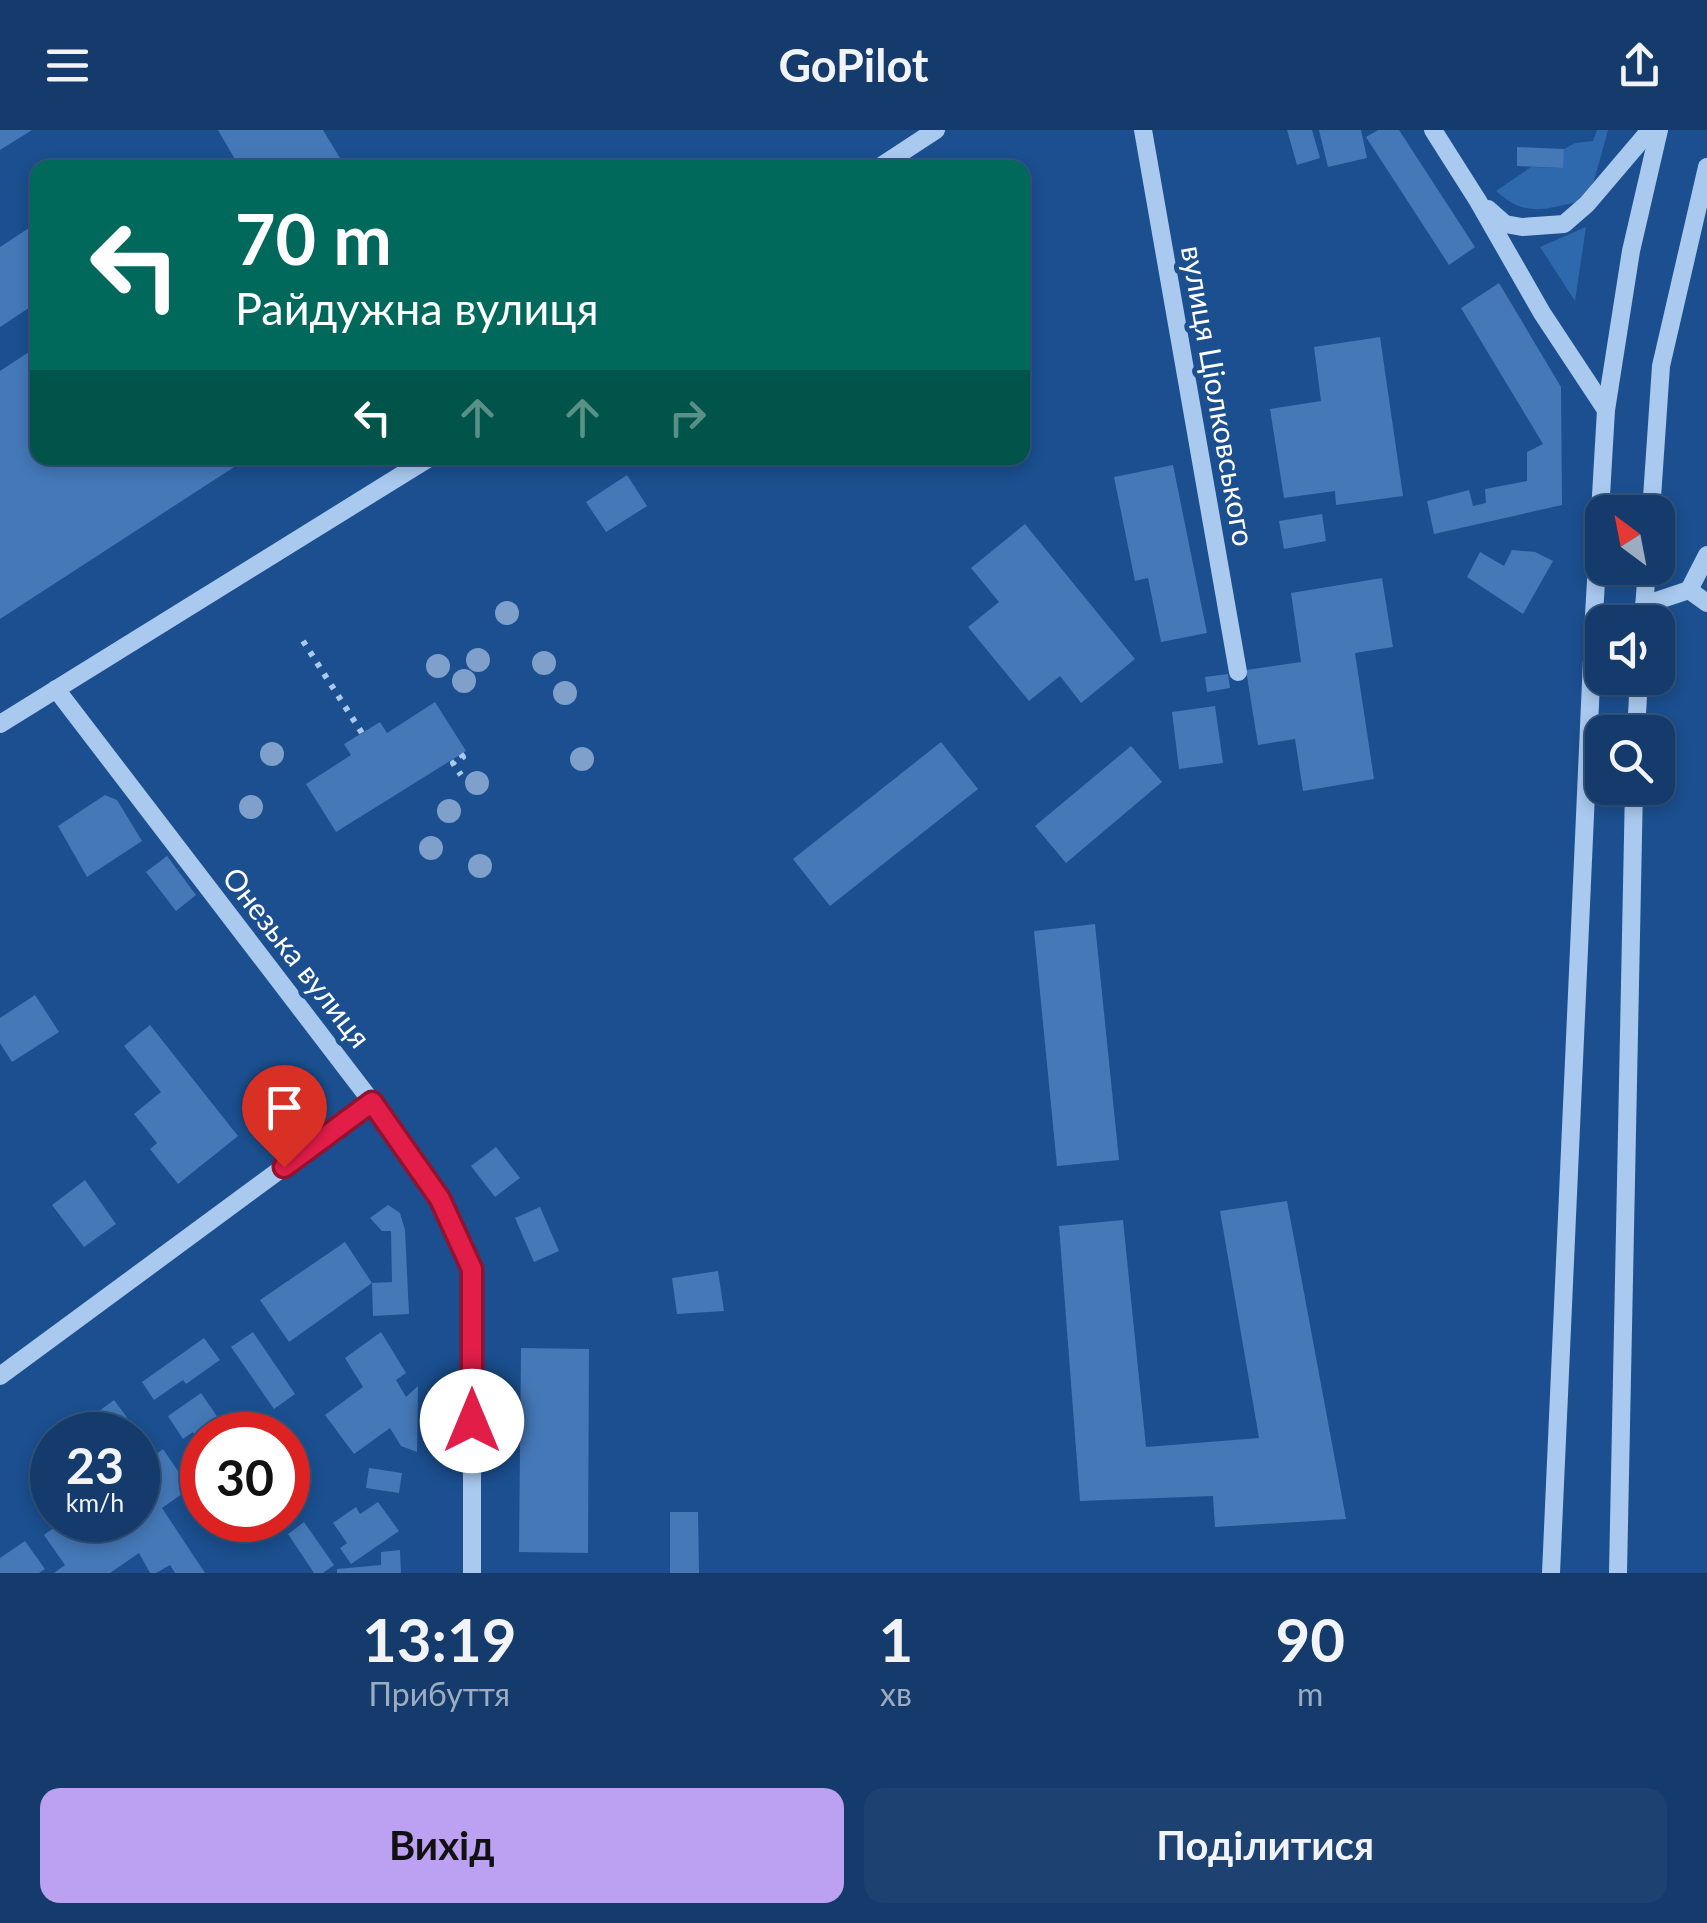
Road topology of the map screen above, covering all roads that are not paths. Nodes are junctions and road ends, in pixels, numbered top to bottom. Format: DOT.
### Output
graph roads {
  1 [pos="936,130"];
  2 [pos="1143,130"];
  3 [pos="1433,130"];
  4 [pos="1650,130"];
  5 [pos="1659,130"];
  6 [pos="890,160"];
  7 [pos="1707,168"];
  8 [pos="1478,201"];
  9 [pos="1606,410"];
  10 [pos="419,465"];
  11 [pos="1652,495"];
  12 [pos="1707,555"];
  13 [pos="1689,590"];
  14 [pos="1707,604"];
  15 [pos="1661,605"];
  16 [pos="1238,672"];
  17 [pos="56,689"];
  18 [pos="0,724"];
  19 [pos="1634,805"];
  20 [pos="372,1102"];
  21 [pos="0,1376"];
  22 [pos="472,1573"];
  23 [pos="1551,1573"];
  24 [pos="1618,1573"];
  1 -- 6 [label="street"];
  2 -- 16 [label="street, вулиця Ціолковського"];
  3 -- 8 [label="street"];
  4 -- 8 [label="street"];
  5 -- 9 [label="street"];
  7 -- 11 [label="street"];
  8 -- 9 [label="street"];
  9 -- 23 [label="street"];
  10 -- 17 [label="street"];
  12 -- 13 [label="street"];
  13 -- 14 [label="street"];
  13 -- 15 [label="street"];
  17 -- 18 [label="street"];
  17 -- 20 [label="street, Онезька вулиця"];
  19 -- 24 [label="street"];
  20 -- 21 [label="street"];
  20 -- 22 [label="street, Онезька вулиця"];
}
